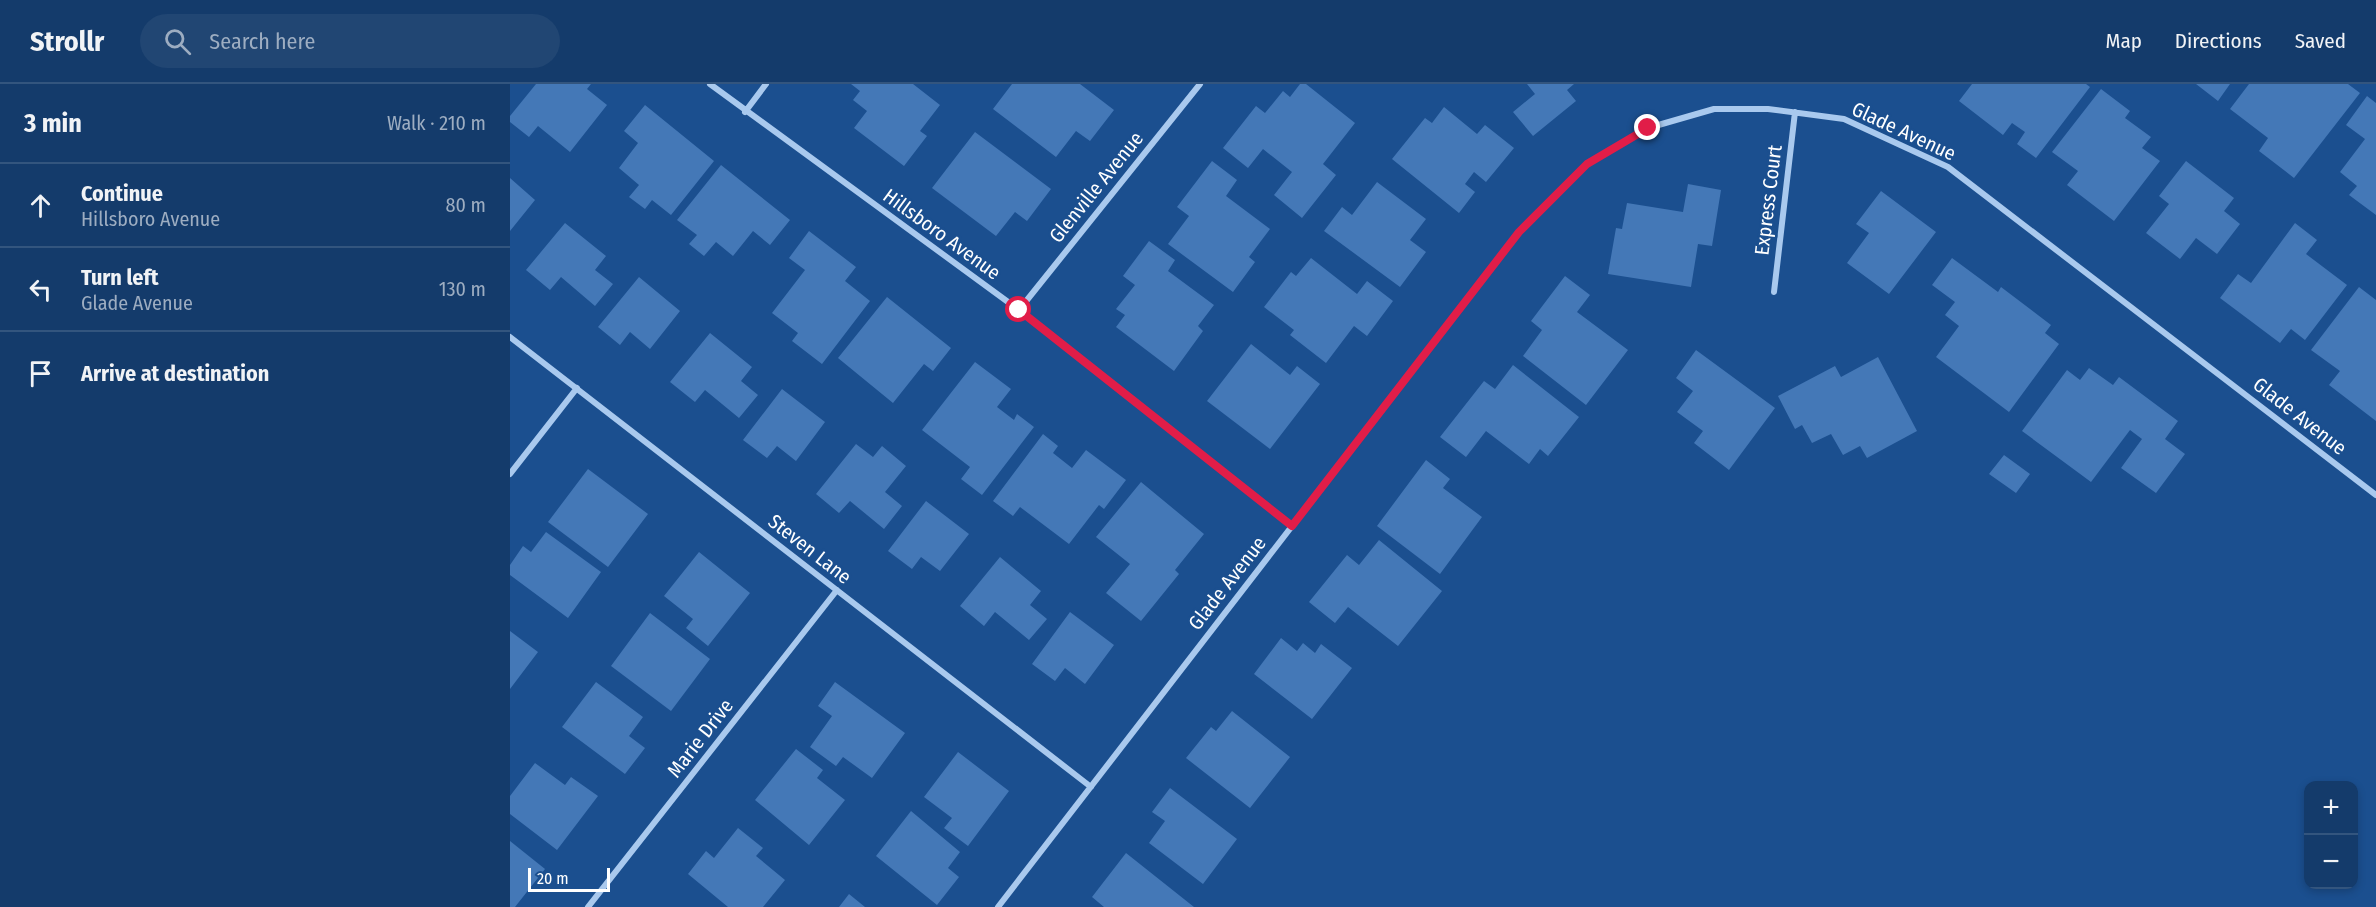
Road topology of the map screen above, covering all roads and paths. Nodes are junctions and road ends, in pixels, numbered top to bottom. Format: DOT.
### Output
graph roads {
  1 [pos="710,84"];
  2 [pos="766,84"];
  3 [pos="1200,84"];
  4 [pos="745,112"];
  5 [pos="1795,112"];
  6 [pos="1774,292"];
  7 [pos="1019,310"];
  8 [pos="510,337"];
  9 [pos="577,388"];
  10 [pos="510,474"];
  11 [pos="2376,495"];
  12 [pos="1292,526"];
  13 [pos="837,590"];
  14 [pos="1091,787"];
  15 [pos="588,907"];
  16 [pos="998,907"];
  1 -- 4 [label="street, Hillsboro Avenue"];
  2 -- 4 [label="street"];
  3 -- 7 [label="street, Glenville Avenue"];
  4 -- 7 [label="street, Hillsboro Avenue"];
  5 -- 6 [label="street, Express Court"];
  5 -- 11 [label="street, Glade Avenue"];
  5 -- 12 [label="street, Glade Avenue"];
  7 -- 12 [label="street, Hillsboro Avenue"];
  8 -- 9 [label="street, Steven Lane"];
  9 -- 10 [label="street"];
  9 -- 13 [label="street, Steven Lane"];
  12 -- 14 [label="street, Glade Avenue"];
  13 -- 14 [label="street, Steven Lane"];
  13 -- 15 [label="street, Marie Drive"];
  14 -- 16 [label="street, Glade Avenue"];
}
